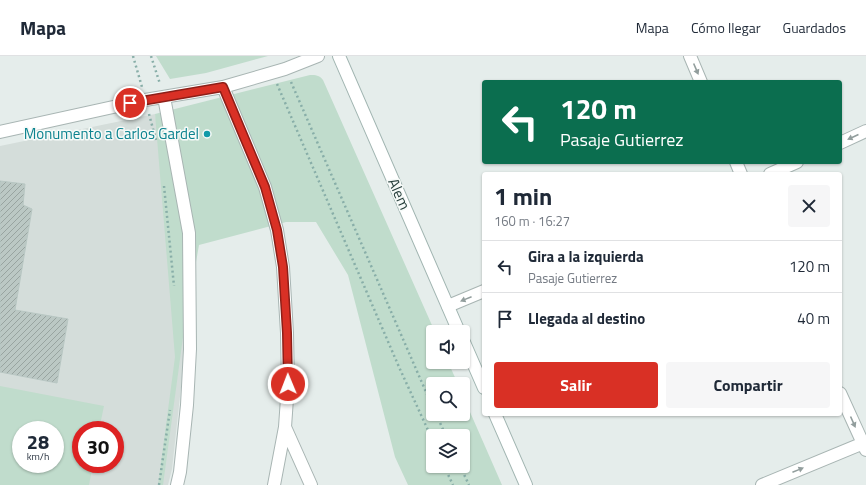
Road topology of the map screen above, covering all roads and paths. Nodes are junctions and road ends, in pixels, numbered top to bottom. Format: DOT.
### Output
graph roads {
  1 [pos="133,56"];
  2 [pos="318,56"];
  3 [pos="339,56"];
  4 [pos="690,56"];
  5 [pos="285,69"];
  6 [pos="272,73"];
  7 [pos="700,80"];
  8 [pos="223,87"];
  9 [pos="164,97"];
  10 [pos="145,100"];
  11 [pos="866,131"];
  12 [pos="0,132"];
  13 [pos="842,141"];
  14 [pos="156,142"];
  15 [pos="792,164"];
  16 [pos="774,172"];
  17 [pos="164,179"];
  18 [pos="174,287"];
  19 [pos="482,292"];
  20 [pos="448,306"];
  21 [pos="456,325"];
  22 [pos="470,356"];
  23 [pos="482,383"];
  24 [pos="426,392"];
  25 [pos="842,397"];
  26 [pos="170,409"];
  27 [pos="496,416"];
  28 [pos="285,427"];
  29 [pos="427,429"];
  30 [pos="865,445"];
  31 [pos="447,473"];
  32 [pos="463,473"];
  33 [pos="159,485"];
  34 [pos="177,485"];
  35 [pos="274,485"];
  36 [pos="311,485"];
  37 [pos="453,485"];
  38 [pos="469,485"];
  39 [pos="526,485"];
  40 [pos="762,485"];
  1 -- 10 [label="path"];
  2 -- 5 [label="street"];
  3 -- 20 [label="street, Alem"];
  4 -- 7 [label="street, one-way"];
  5 -- 6 [label="street"];
  5 -- 24 [label="path"];
  6 -- 8 [label="street"];
  6 -- 29 [label="path"];
  8 -- 9 [label="street"];
  8 -- 28 [label="street"];
  9 -- 10 [label="street"];
  9 -- 34 [label="street"];
  10 -- 12 [label="street"];
  10 -- 14 [label="path"];
  11 -- 13 [label="street, one-way"];
  15 -- 16 [label="street"];
  17 -- 18 [label="path"];
  19 -- 20 [label="street, one-way"];
  20 -- 21 [label="street, Alem"];
  22 -- 23 [label="street"];
  25 -- 30 [label="street, one-way"];
  26 -- 33 [label="path"];
  27 -- 39 [label="street"];
  28 -- 35 [label="street"];
  28 -- 36 [label="street"];
  40 -- 30 [label="street, one-way"];
  31 -- 37 [label="path"];
  32 -- 38 [label="path"];
}
